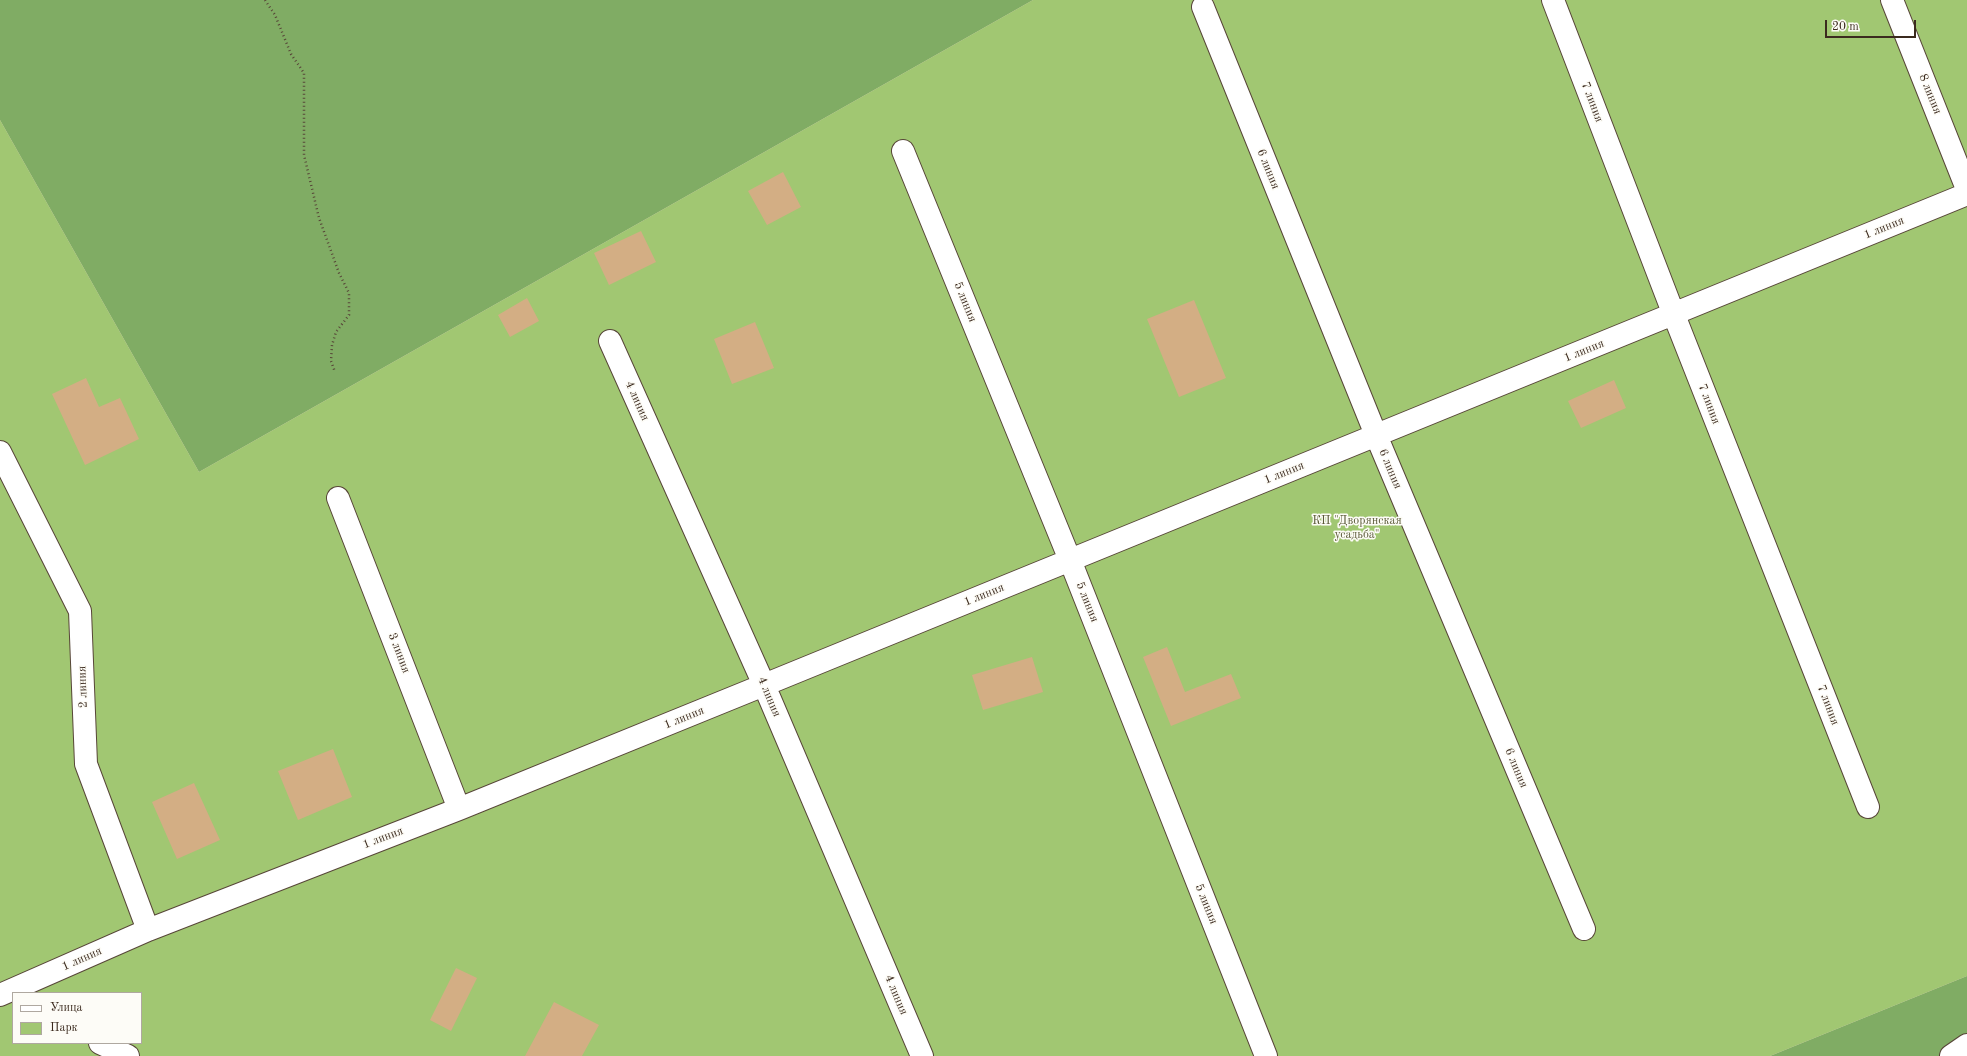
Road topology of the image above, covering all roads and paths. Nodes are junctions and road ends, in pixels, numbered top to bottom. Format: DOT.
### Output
graph roads {
  1 [pos="265,0"];
  2 [pos="1553,0"];
  3 [pos="1892,0"];
  4 [pos="1203,7"];
  5 [pos="903,151"];
  6 [pos="1967,188"];
  7 [pos="1967,194"];
  8 [pos="1674,315"];
  9 [pos="610,341"];
  10 [pos="335,372"];
  11 [pos="1376,435"];
  12 [pos="0,452"];
  13 [pos="338,498"];
  14 [pos="1070,560"];
  15 [pos="764,685"];
  16 [pos="1868,807"];
  17 [pos="460,808"];
  18 [pos="1584,929"];
  19 [pos="148,930"];
  20 [pos="0,996"];
  21 [pos="12,1002"];
  22 [pos="102,1044"];
  23 [pos="1967,1045"];
  24 [pos="128,1056"];
  25 [pos="922,1056"];
  26 [pos="1266,1056"];
  27 [pos="1951,1056"];
  1 -- 10 [label="path"];
  2 -- 8 [label="street, 7 линия"];
  3 -- 6 [label="street, 8 линия"];
  4 -- 11 [label="street, 6 линия"];
  5 -- 14 [label="street, 5 линия"];
  7 -- 8 [label="street, 1 линия"];
  8 -- 11 [label="street, 1 линия"];
  8 -- 16 [label="street, 7 линия"];
  9 -- 15 [label="street, 4 линия"];
  11 -- 14 [label="street, 1 линия"];
  11 -- 18 [label="street, 6 линия"];
  12 -- 19 [label="street, 2 линия"];
  13 -- 17 [label="street, 3 линия"];
  14 -- 15 [label="street, 1 линия"];
  14 -- 26 [label="street, 5 линия"];
  15 -- 17 [label="street, 1 линия"];
  15 -- 25 [label="street, 4 линия"];
  17 -- 19 [label="street, 1 линия"];
  19 -- 20 [label="street, 1 линия"];
  20 -- 21 [label="street, 1 линия"];
  22 -- 24 [label="street"];
  23 -- 27 [label="street"];
}
